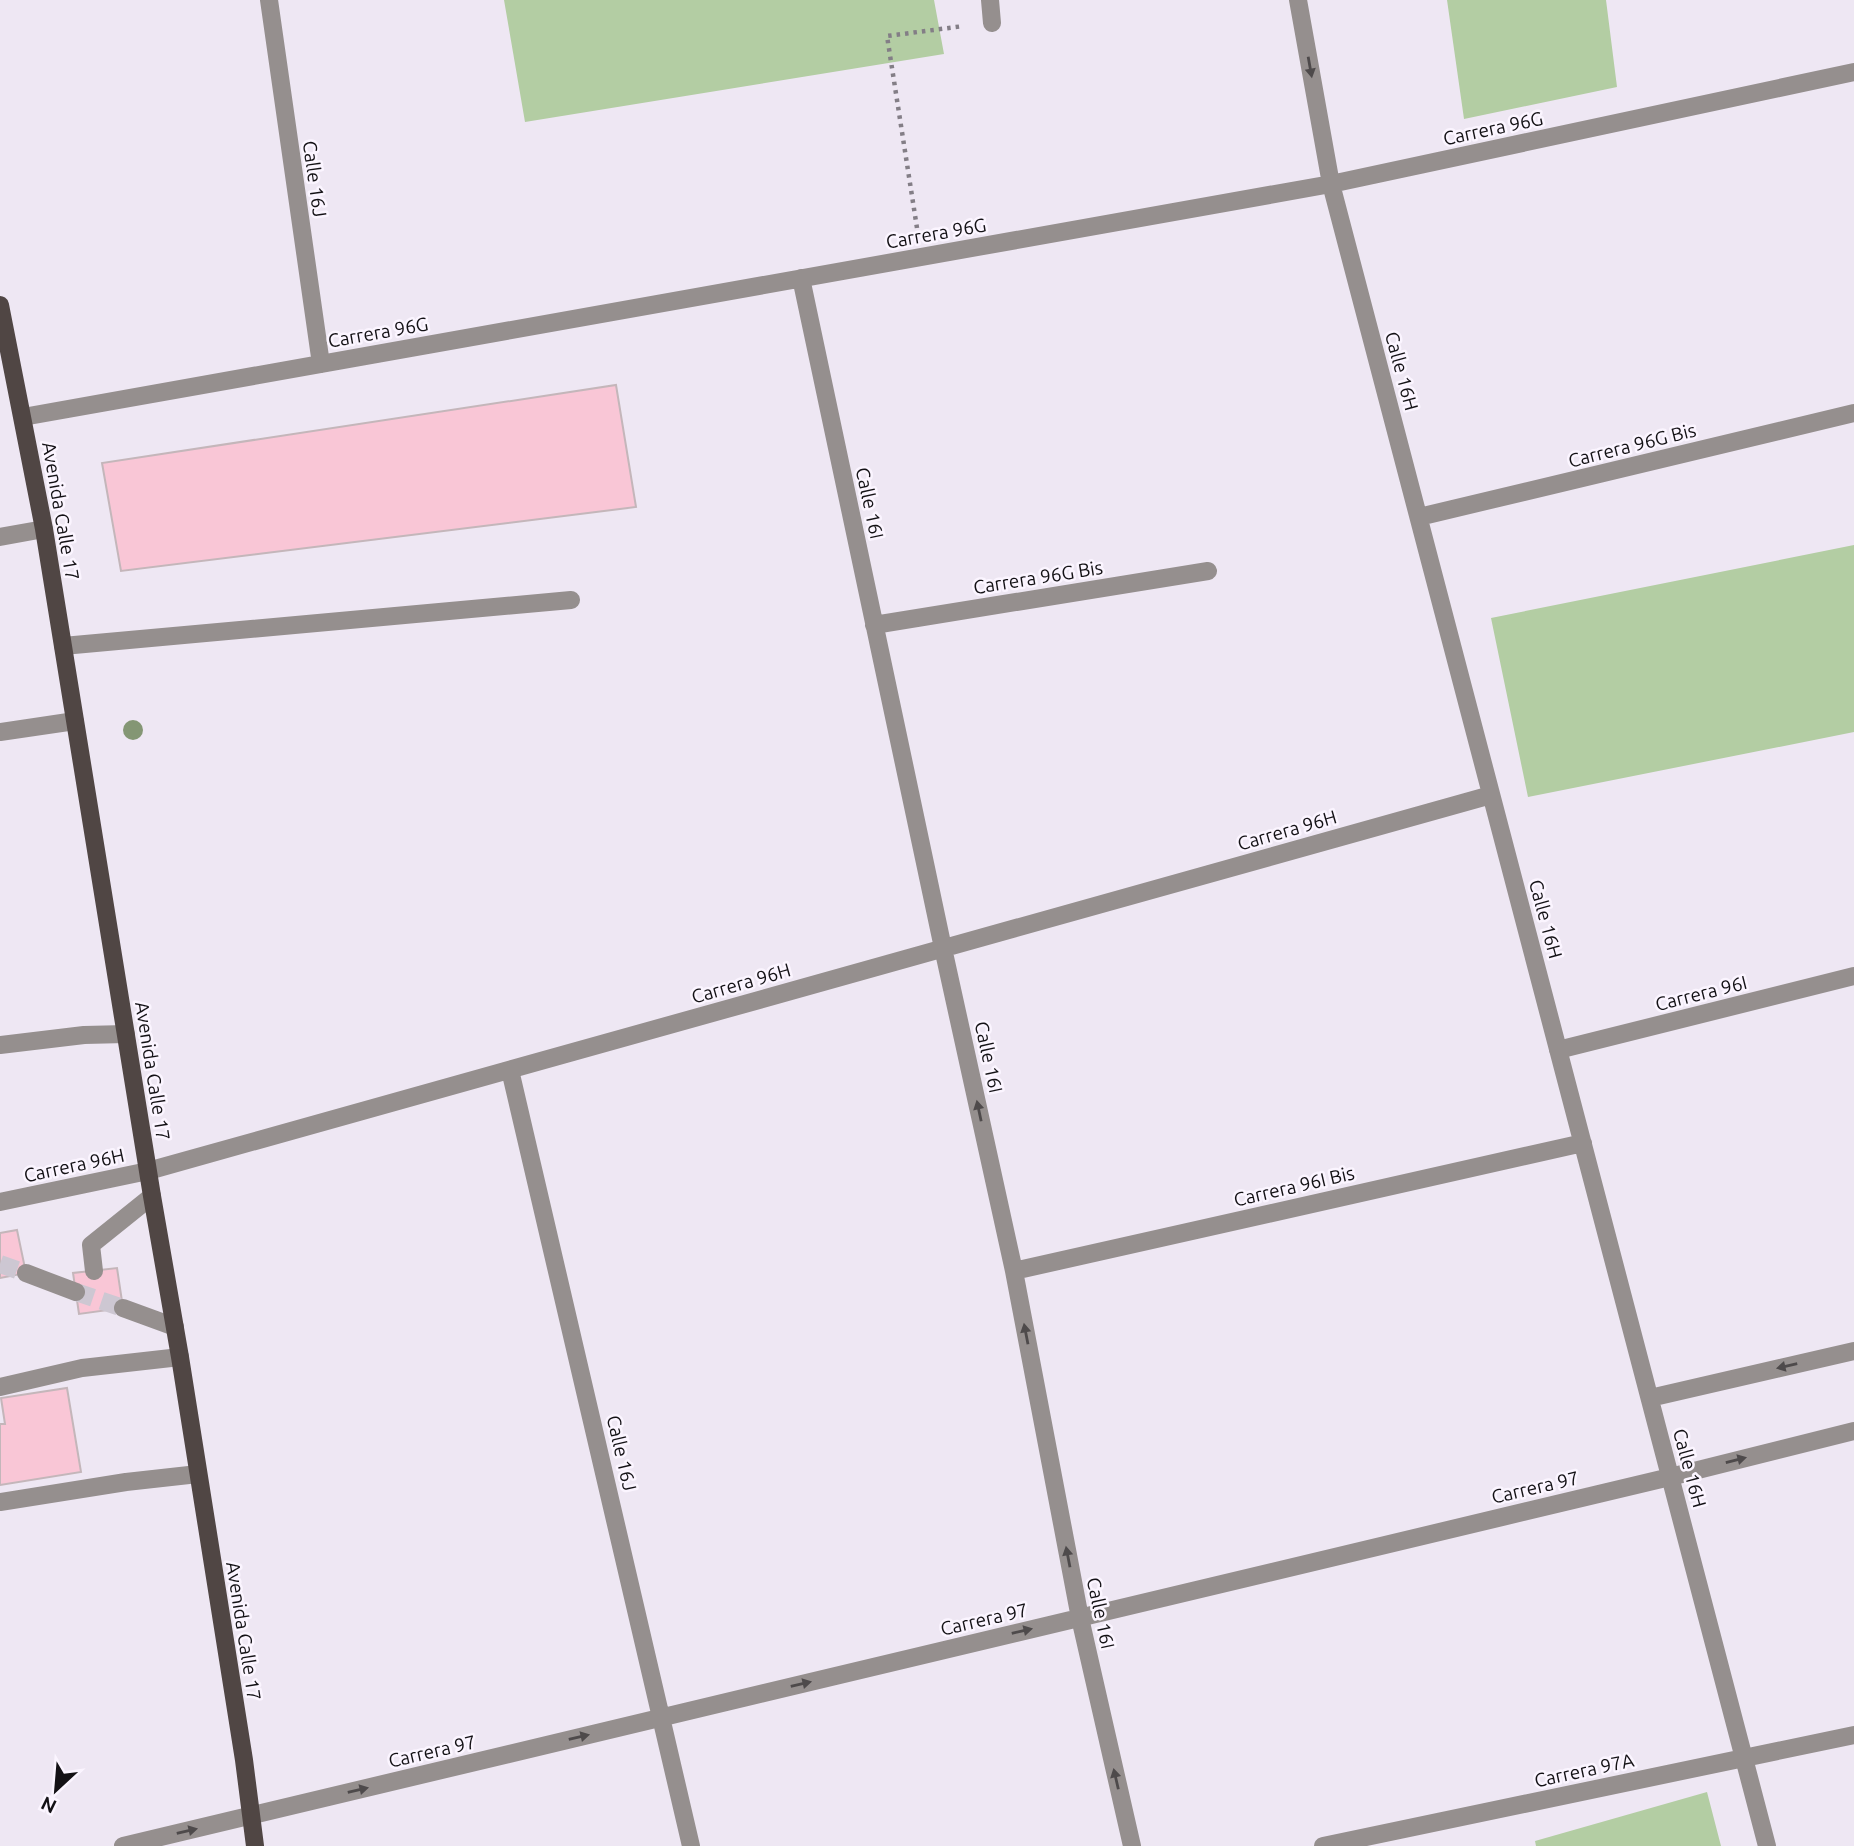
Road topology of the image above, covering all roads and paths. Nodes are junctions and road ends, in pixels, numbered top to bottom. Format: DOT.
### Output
graph roads {
  1 [pos="269,0"];
  2 [pos="990,0"];
  3 [pos="1298,0"];
  4 [pos="992,23"];
  5 [pos="1854,72"];
  6 [pos="1331,184"];
  7 [pos="922,257"];
  8 [pos="801,278"];
  9 [pos="0,305"];
  10 [pos="321,364"];
  11 [pos="1854,413"];
  12 [pos="23,417"];
  13 [pos="1419,517"];
  14 [pos="44,529"];
  15 [pos="0,537"];
  16 [pos="1208,571"];
  17 [pos="571,600"];
  18 [pos="874,625"];
  19 [pos="63,646"];
  20 [pos="75,722"];
  21 [pos="0,732"];
  22 [pos="1491,795"];
  23 [pos="943,948"];
  24 [pos="1854,976"];
  25 [pos="126,1034"];
  26 [pos="0,1045"];
  27 [pos="1558,1051"];
  28 [pos="510,1070"];
  29 [pos="1583,1143"];
  30 [pos="148,1171"];
  31 [pos="152,1196"];
  32 [pos="0,1202"];
  33 [pos="94,1271"];
  34 [pos="1014,1271"];
  35 [pos="26,1273"];
  36 [pos="76,1292"];
  37 [pos="122,1308"];
  38 [pos="175,1327"];
  39 [pos="1854,1351"];
  40 [pos="180,1357"];
  41 [pos="0,1387"];
  42 [pos="1650,1398"];
  43 [pos="1854,1431"];
  44 [pos="198,1474"];
  45 [pos="1670,1477"];
  46 [pos="0,1502"];
  47 [pos="1080,1618"];
  48 [pos="663,1717"];
  49 [pos="1854,1735"];
  50 [pos="1744,1759"];
  51 [pos="250,1815"];
  52 [pos="123,1846"];
  53 [pos="255,1846"];
  54 [pos="691,1846"];
  55 [pos="1132,1846"];
  56 [pos="1323,1846"];
  57 [pos="1767,1846"];
  1 -- 10 [label="street, Calle 16J"];
  2 -- 4 [label="street"];
  3 -- 6 [label="street, Calle 16H, one-way"];
  4 -- 7 [label="path"];
  5 -- 6 [label="street, Carrera 96G"];
  6 -- 7 [label="street, Carrera 96G"];
  6 -- 13 [label="street, Calle 16H"];
  7 -- 8 [label="street, Carrera 96G"];
  8 -- 10 [label="street, Carrera 96G"];
  8 -- 18 [label="street, Calle 16I"];
  9 -- 12 [label="main road, Avenida Calle 17"];
  10 -- 12 [label="street, Carrera 96G"];
  11 -- 13 [label="street, Carrera 96G Bis"];
  12 -- 14 [label="main road, Avenida Calle 17"];
  13 -- 22 [label="street, Calle 16H"];
  14 -- 15 [label="street"];
  14 -- 19 [label="main road, Avenida Calle 17"];
  16 -- 18 [label="street, Carrera 96G Bis"];
  17 -- 19 [label="street"];
  18 -- 23 [label="street, Calle 16I"];
  19 -- 20 [label="main road, Avenida Calle 17"];
  20 -- 21 [label="street"];
  20 -- 25 [label="main road, Avenida Calle 17"];
  22 -- 23 [label="street, Carrera 96H"];
  22 -- 27 [label="street, Calle 16H"];
  23 -- 28 [label="street, Carrera 96H"];
  34 -- 23 [label="street, Calle 16I, one-way"];
  24 -- 27 [label="street, Carrera 96I"];
  25 -- 26 [label="street"];
  25 -- 30 [label="main road, Avenida Calle 17"];
  27 -- 29 [label="street, Calle 16H"];
  28 -- 30 [label="street, Carrera 96H"];
  28 -- 48 [label="street, Calle 16J"];
  29 -- 34 [label="street, Carrera 96I Bis"];
  29 -- 42 [label="street, Calle 16H"];
  30 -- 31 [label="main road, Avenida Calle 17"];
  30 -- 32 [label="street, Carrera 96H"];
  31 -- 33 [label="street"];
  31 -- 38 [label="main road, Avenida Calle 17"];
  47 -- 34 [label="street, Calle 16I, one-way"];
  35 -- 36 [label="street"];
  37 -- 38 [label="street"];
  38 -- 40 [label="main road, Avenida Calle 17"];
  39 -- 42 [label="street, one-way"];
  40 -- 41 [label="street"];
  40 -- 44 [label="main road, Avenida Calle 17"];
  42 -- 45 [label="street, Calle 16H"];
  45 -- 43 [label="street, Carrera 97, one-way"];
  44 -- 46 [label="street"];
  44 -- 51 [label="main road, Avenida Calle 17"];
  45 -- 47 [label="street, Carrera 97"];
  45 -- 50 [label="street, Calle 16H"];
  48 -- 47 [label="street, Carrera 97, one-way"];
  55 -- 47 [label="street, Calle 16I, one-way"];
  51 -- 48 [label="street, Carrera 97, one-way"];
  48 -- 54 [label="street, Calle 16J"];
  49 -- 50 [label="street, Carrera 97A"];
  50 -- 56 [label="street, Carrera 97A"];
  50 -- 57 [label="street, Calle 16H"];
  52 -- 51 [label="street, Carrera 97, one-way"];
  51 -- 53 [label="main road, Avenida Calle 17"];
}
